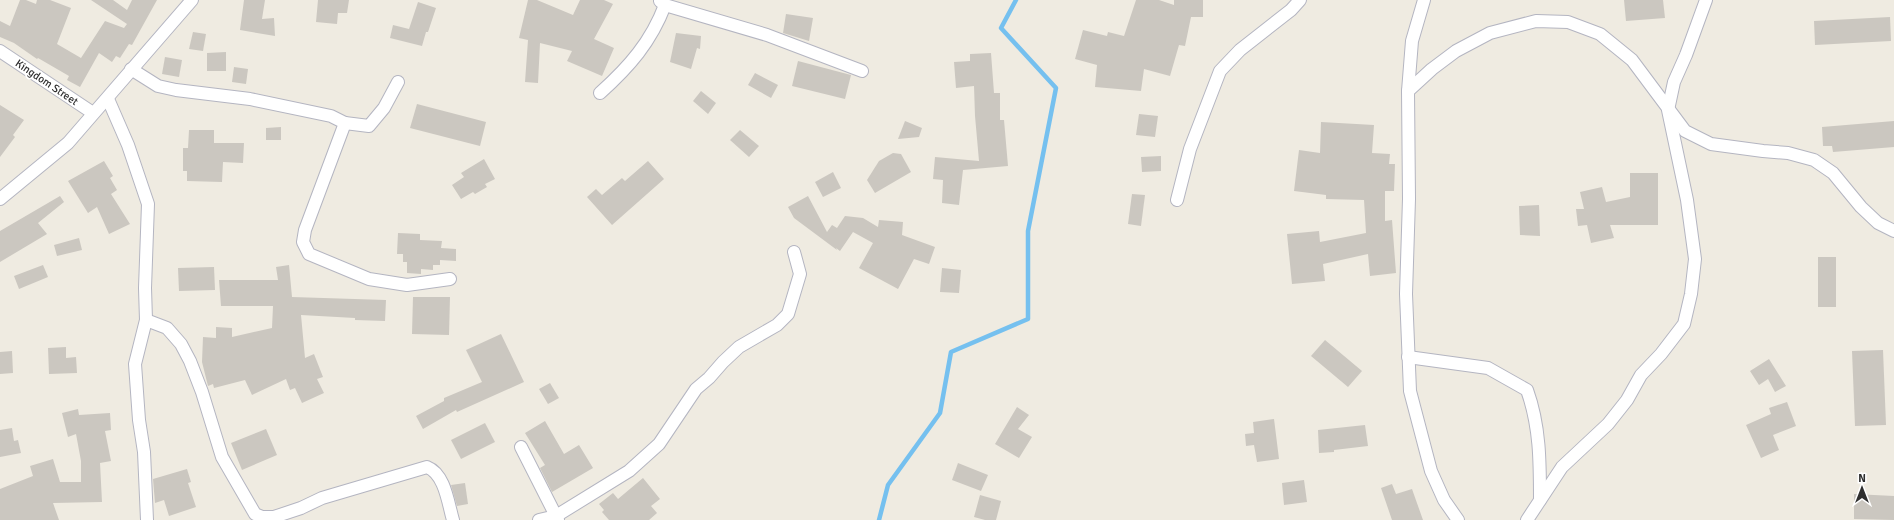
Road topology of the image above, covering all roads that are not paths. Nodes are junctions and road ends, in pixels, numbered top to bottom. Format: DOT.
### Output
graph roads {
  1 [pos="192,0"];
  2 [pos="1300,0"];
  3 [pos="1424,0"];
  4 [pos="1706,0"];
  5 [pos="662,2"];
  6 [pos="0,51"];
  7 [pos="131,69"];
  8 [pos="862,71"];
  9 [pos="398,82"];
  10 [pos="1408,91"];
  11 [pos="600,94"];
  12 [pos="108,99"];
  13 [pos="1668,110"];
  14 [pos="93,113"];
  15 [pos="345,123"];
  16 [pos="0,199"];
  17 [pos="1177,200"];
  18 [pos="1894,231"];
  19 [pos="794,252"];
  20 [pos="450,279"];
  21 [pos="146,320"];
  22 [pos="1408,357"];
  23 [pos="521,447"];
  24 [pos="1540,500"];
  25 [pos="557,518"];
  26 [pos="147,520"];
  27 [pos="453,520"];
  28 [pos="539,520"];
  29 [pos="1458,520"];
  30 [pos="1527,520"];
  1 -- 7 [label="street"];
  2 -- 17 [label="street"];
  3 -- 10 [label="street"];
  4 -- 13 [label="street"];
  5 -- 8 [label="street"];
  5 -- 11 [label="street"];
  6 -- 14 [label="street, Kingdom Street"];
  7 -- 12 [label="street"];
  7 -- 15 [label="street"];
  9 -- 15 [label="street"];
  10 -- 13 [label="street"];
  10 -- 22 [label="street"];
  12 -- 14 [label="street"];
  12 -- 21 [label="street"];
  13 -- 18 [label="street"];
  13 -- 24 [label="street"];
  14 -- 16 [label="street"];
  15 -- 20 [label="street"];
  19 -- 25 [label="street"];
  21 -- 26 [label="street"];
  21 -- 27 [label="street"];
  22 -- 24 [label="street"];
  22 -- 29 [label="street"];
  23 -- 25 [label="street"];
  24 -- 30 [label="street"];
  25 -- 28 [label="street"];
}
